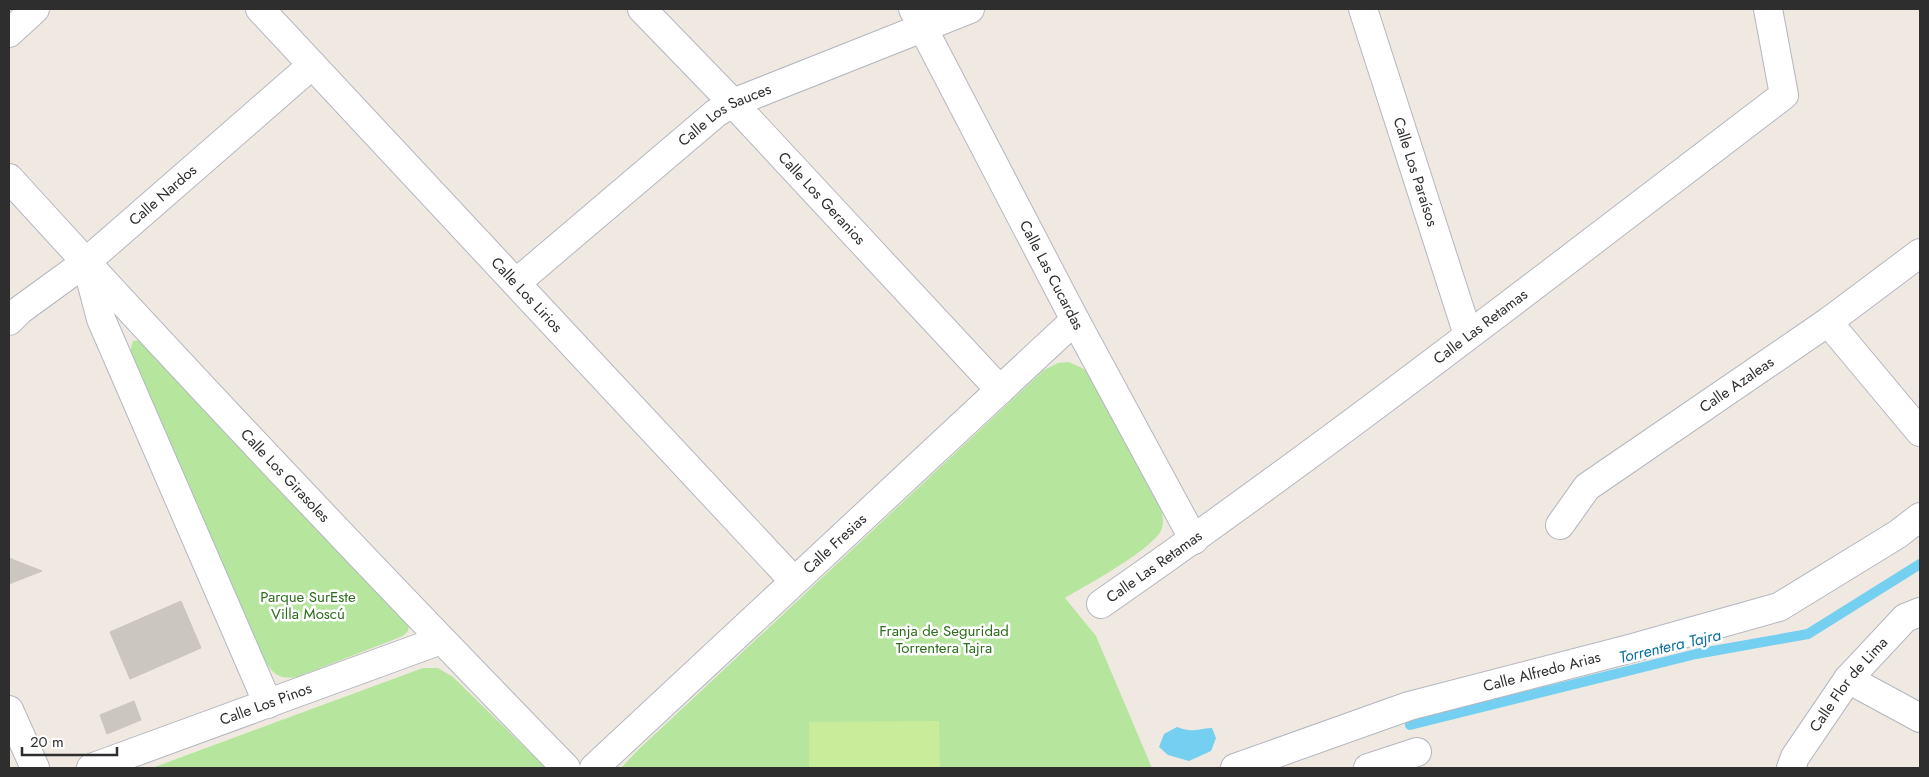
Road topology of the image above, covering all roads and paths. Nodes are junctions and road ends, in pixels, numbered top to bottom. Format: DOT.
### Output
graph roads {
  1 [pos="36,9"];
  2 [pos="260,9"];
  3 [pos="642,9"];
  4 [pos="970,9"];
  5 [pos="1363,9"];
  6 [pos="1768,9"];
  7 [pos="918,18"];
  8 [pos="9,33"];
  9 [pos="312,65"];
  10 [pos="733,103"];
  11 [pos="9,178"];
  12 [pos="1920,253"];
  13 [pos="86,262"];
  14 [pos="516,283"];
  15 [pos="1075,320"];
  16 [pos="9,321"];
  17 [pos="1828,322"];
  18 [pos="1468,335"];
  19 [pos="1000,390"];
  20 [pos="1920,432"];
  21 [pos="1920,517"];
  22 [pos="1560,525"];
  23 [pos="1194,540"];
  24 [pos="794,581"];
  25 [pos="1101,604"];
  26 [pos="1920,612"];
  27 [pos="441,640"];
  28 [pos="1848,679"];
  29 [pos="268,704"];
  30 [pos="9,710"];
  31 [pos="1920,718"];
  32 [pos="1417,752"];
  33 [pos="35,768"];
  34 [pos="91,768"];
  35 [pos="566,768"];
  36 [pos="594,768"];
  37 [pos="1235,768"];
  38 [pos="1368,768"];
  39 [pos="1791,768"];
  1 -- 8 [label="street"];
  2 -- 9 [label="street, Calle Los Lirios"];
  3 -- 10 [label="street, Calle Los Geranios"];
  4 -- 7 [label="street, Calle Los Sauces"];
  5 -- 18 [label="street, Calle Los Paraísos"];
  6 -- 18 [label="street, Calle Las Retamas"];
  7 -- 10 [label="street, Calle Los Sauces"];
  7 -- 15 [label="street, Calle Las Cucardas"];
  9 -- 13 [label="street, Calle Nardos"];
  9 -- 14 [label="street, Calle Los Lirios"];
  10 -- 14 [label="street, Calle Los Sauces"];
  10 -- 19 [label="street, Calle Los Geranios"];
  11 -- 13 [label="street, Calle Los Girasoles"];
  12 -- 17 [label="street, Calle Azaleas"];
  13 -- 16 [label="street, Calle Nardos"];
  13 -- 27 [label="street, Calle Los Girasoles"];
  13 -- 29 [label="street"];
  14 -- 24 [label="street, Calle Los Lirios"];
  15 -- 19 [label="street, Calle Fresias"];
  15 -- 23 [label="street, Calle Las Cucardas"];
  17 -- 20 [label="street"];
  17 -- 22 [label="street, Calle Azaleas"];
  18 -- 23 [label="street, Calle Las Retamas"];
  19 -- 24 [label="street, Calle Fresias"];
  21 -- 37 [label="street, Calle Alfredo Arias"];
  23 -- 25 [label="street, Calle Las Retamas"];
  24 -- 36 [label="street, Calle Fresias"];
  26 -- 28 [label="street, Calle Flor de Lima"];
  27 -- 29 [label="street, Calle Los Pinos"];
  27 -- 35 [label="street, Calle Los Girasoles"];
  28 -- 31 [label="street"];
  28 -- 39 [label="street, Calle Flor de Lima"];
  29 -- 34 [label="street, Calle Los Pinos"];
  30 -- 33 [label="street"];
  32 -- 38 [label="street"];
}
